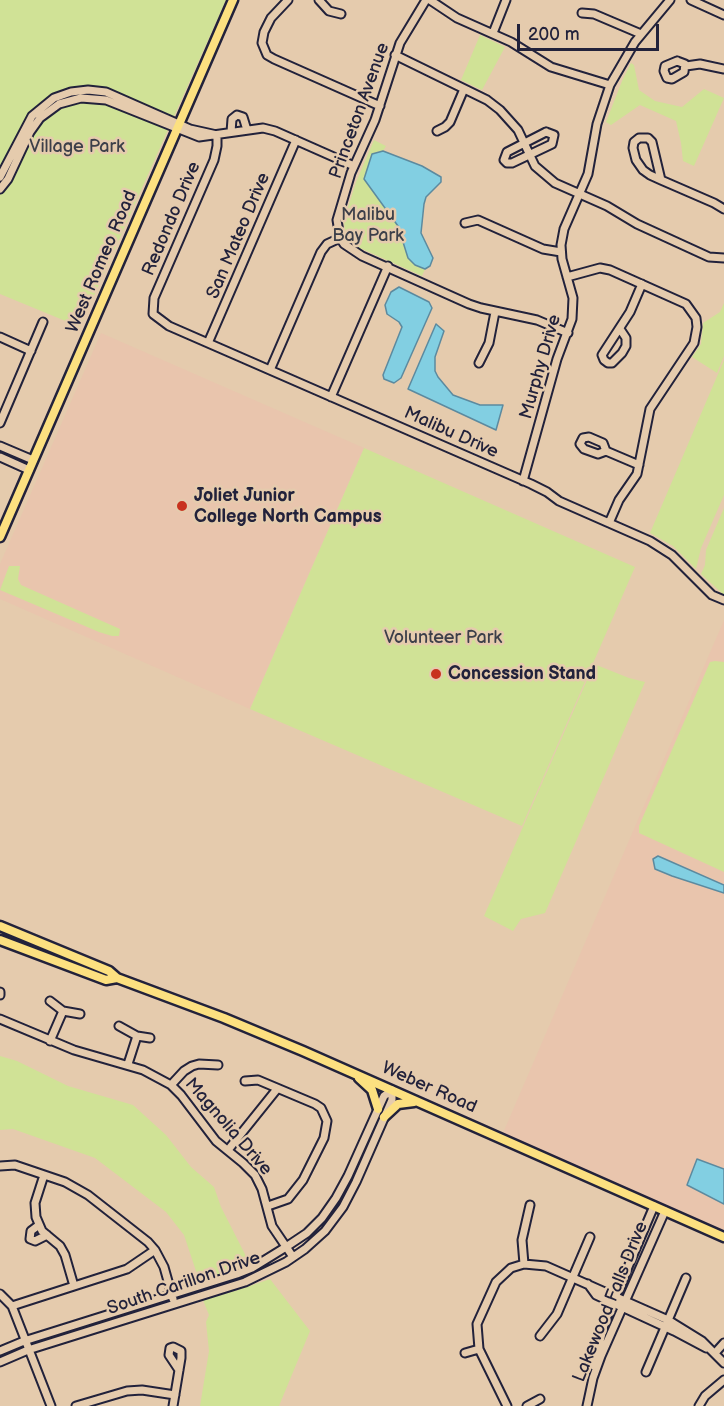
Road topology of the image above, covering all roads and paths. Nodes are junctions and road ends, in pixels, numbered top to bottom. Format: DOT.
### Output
graph roads {
  1 [pos="233,0"];
  2 [pos="288,0"];
  3 [pos="319,0"];
  4 [pos="428,0"];
  5 [pos="506,0"];
  6 [pos="670,0"];
  7 [pos="691,0"];
  8 [pos="582,13"];
  9 [pos="341,14"];
  10 [pos="724,15"];
  11 [pos="493,33"];
  12 [pos="641,34"];
  13 [pos="395,56"];
  14 [pos="686,66"];
  15 [pos="724,69"];
  16 [pos="610,85"];
  17 [pos="464,89"];
  18 [pos="380,106"];
  19 [pos="178,127"];
  20 [pos="247,130"];
  21 [pos="437,131"];
  22 [pos="231,132"];
  23 [pos="217,135"];
  24 [pos="296,140"];
  25 [pos="524,143"];
  26 [pos="529,155"];
  27 [pos="354,166"];
  28 [pos="0,177"];
  29 [pos="661,180"];
  30 [pos="0,189"];
  31 [pos="579,194"];
  32 [pos="724,209"];
  33 [pos="465,223"];
  34 [pos="339,238"];
  35 [pos="561,252"];
  36 [pos="724,258"];
  37 [pos="388,266"];
  38 [pos="567,278"];
  39 [pos="642,284"];
  40 [pos="495,312"];
  41 [pos="153,314"];
  42 [pos="43,322"];
  43 [pos="620,329"];
  44 [pos="568,333"];
  45 [pos="0,337"];
  46 [pos="208,343"];
  47 [pos="31,351"];
  48 [pos="479,363"];
  49 [pos="270,370"];
  50 [pos="331,397"];
  51 [pos="3,407"];
  52 [pos="0,423"];
  53 [pos="0,446"];
  54 [pos="606,451"];
  55 [pos="0,457"];
  56 [pos="33,460"];
  57 [pos="639,465"];
  58 [pos="29,470"];
  59 [pos="524,481"];
  60 [pos="609,523"];
  61 [pos="0,537"];
  62 [pos="724,600"];
  63 [pos="0,926"];
  64 [pos="0,940"];
  65 [pos="117,978"];
  66 [pos="50,1001"];
  67 [pos="63,1011"];
  68 [pos="80,1014"];
  69 [pos="0,1019"];
  70 [pos="119,1026"];
  71 [pos="137,1036"];
  72 [pos="150,1038"];
  73 [pos="50,1041"];
  74 [pos="128,1064"];
  75 [pos="218,1065"];
  76 [pos="355,1074"];
  77 [pos="245,1081"];
  78 [pos="171,1085"];
  79 [pos="277,1089"];
  80 [pos="392,1090"];
  81 [pos="421,1102"];
  82 [pos="378,1109"];
  83 [pos="384,1117"];
  84 [pos="228,1150"];
  85 [pos="0,1166"];
  86 [pos="44,1175"];
  87 [pos="531,1205"];
  88 [pos="268,1206"];
  89 [pos="654,1206"];
  90 [pos="665,1211"];
  91 [pos="39,1225"];
  92 [pos="47,1235"];
  93 [pos="590,1237"];
  94 [pos="724,1237"];
  95 [pos="286,1247"];
  96 [pos="155,1250"];
  97 [pos="293,1257"];
  98 [pos="524,1264"];
  99 [pos="573,1278"];
  100 [pos="686,1278"];
  101 [pos="74,1286"];
  102 [pos="0,1294"];
  103 [pos="172,1296"];
  104 [pos="614,1299"];
  105 [pos="174,1304"];
  106 [pos="623,1304"];
  107 [pos="12,1306"];
  108 [pos="667,1323"];
  109 [pos="540,1336"];
  110 [pos="24,1341"];
  111 [pos="724,1343"];
  112 [pos="479,1349"];
  113 [pos="28,1350"];
  114 [pos="0,1351"];
  115 [pos="714,1352"];
  116 [pos="465,1353"];
  117 [pos="0,1362"];
  118 [pos="724,1363"];
  119 [pos="179,1370"];
  120 [pos="646,1372"];
  121 [pos="593,1378"];
  122 [pos="724,1380"];
  123 [pos="175,1395"];
  124 [pos="540,1399"];
  125 [pos="51,1406"];
  126 [pos="76,1406"];
  127 [pos="173,1406"];
  128 [pos="507,1406"];
  129 [pos="527,1406"];
  130 [pos="587,1406"];
  131 [pos="699,1406"];
  1 -- 19 [label="main road, West Romeo Road"];
  2 -- 18 [label="street"];
  3 -- 9 [label="street"];
  4 -- 11 [label="street"];
  4 -- 13 [label="street, Princeton Avenue"];
  5 -- 11 [label="street"];
  6 -- 12 [label="street, Murphy Drive"];
  7 -- 10 [label="street"];
  8 -- 12 [label="street"];
  11 -- 16 [label="street"];
  12 -- 16 [label="street, Murphy Drive"];
  13 -- 17 [label="street"];
  13 -- 18 [label="street, Princeton Avenue"];
  14 -- 15 [label="street"];
  16 -- 31 [label="street, Murphy Drive"];
  17 -- 21 [label="street"];
  17 -- 25 [label="street"];
  18 -- 27 [label="street, Princeton Avenue"];
  19 -- 23 [label="street"];
  19 -- 28 [label="street"];
  19 -- 30 [label="street"];
  19 -- 56 [label="main road, West Romeo Road"];
  20 -- 22 [label="street"];
  20 -- 22 [label="street"];
  20 -- 24 [label="street"];
  22 -- 23 [label="street"];
  23 -- 41 [label="street, Redondo Drive"];
  24 -- 27 [label="street"];
  24 -- 46 [label="street, San Mateo Drive"];
  25 -- 26 [label="street"];
  25 -- 26 [label="street"];
  25 -- 26 [label="street"];
  26 -- 31 [label="street"];
  27 -- 34 [label="street, Princeton Avenue"];
  29 -- 29 [label="street"];
  29 -- 32 [label="street"];
  31 -- 35 [label="street, Murphy Drive"];
  31 -- 36 [label="street"];
  33 -- 35 [label="street"];
  34 -- 37 [label="street"];
  34 -- 49 [label="street"];
  35 -- 38 [label="street, Murphy Drive"];
  37 -- 40 [label="street"];
  37 -- 50 [label="street"];
  38 -- 39 [label="street"];
  38 -- 44 [label="street, Murphy Drive"];
  39 -- 43 [label="street"];
  39 -- 57 [label="street"];
  40 -- 44 [label="street"];
  40 -- 48 [label="street"];
  41 -- 46 [label="street, Malibu Drive"];
  42 -- 47 [label="street"];
  43 -- 43 [label="street"];
  44 -- 59 [label="street, Murphy Drive"];
  45 -- 47 [label="street"];
  46 -- 49 [label="street, Malibu Drive"];
  47 -- 51 [label="street"];
  49 -- 50 [label="street, Malibu Drive"];
  50 -- 59 [label="street, Malibu Drive"];
  51 -- 52 [label="street"];
  53 -- 56 [label="street"];
  54 -- 57 [label="street"];
  55 -- 58 [label="street"];
  56 -- 58 [label="main road, West Romeo Road"];
  57 -- 60 [label="street"];
  58 -- 61 [label="main road, West Romeo Road"];
  59 -- 60 [label="street, Malibu Drive"];
  60 -- 62 [label="street, Malibu Drive"];
  63 -- 65 [label="main road, Weber Road"];
  64 -- 65 [label="main road, Weber Road"];
  65 -- 76 [label="main road, Weber Road"];
  66 -- 67 [label="street"];
  67 -- 68 [label="street"];
  67 -- 73 [label="street"];
  69 -- 73 [label="street, Magnolia Drive"];
  70 -- 71 [label="street"];
  71 -- 72 [label="street"];
  71 -- 74 [label="street"];
  73 -- 74 [label="street, Magnolia Drive"];
  74 -- 78 [label="street, Magnolia Drive"];
  75 -- 78 [label="street"];
  76 -- 80 [label="main road, Weber Road"];
  76 -- 82 [label="main road"];
  77 -- 79 [label="street"];
  78 -- 84 [label="street, Magnolia Drive"];
  79 -- 84 [label="street"];
  79 -- 88 [label="street"];
  80 -- 81 [label="main road, Weber Road"];
  80 -- 82 [label="street, South Carillon Drive"];
  80 -- 83 [label="street, South Carillon Drive"];
  81 -- 83 [label="main road"];
  81 -- 89 [label="main road, Weber Road"];
  82 -- 95 [label="street, South Carillon Drive"];
  83 -- 97 [label="street, South Carillon Drive"];
  84 -- 88 [label="street, Magnolia Drive"];
  85 -- 86 [label="street"];
  86 -- 91 [label="street"];
  86 -- 96 [label="street"];
  87 -- 98 [label="street"];
  88 -- 95 [label="street, Magnolia Drive"];
  89 -- 90 [label="main road, Weber Road"];
  89 -- 104 [label="street"];
  90 -- 94 [label="main road, Weber Road"];
  90 -- 106 [label="street, Lakewood Falls Drive"];
  91 -- 92 [label="street"];
  91 -- 92 [label="street"];
  92 -- 101 [label="street"];
  93 -- 99 [label="street"];
  95 -- 97 [label="street, Magnolia Drive"];
  95 -- 103 [label="street, South Carillon Drive"];
  96 -- 101 [label="street"];
  96 -- 103 [label="street"];
  97 -- 105 [label="street, South Carillon Drive"];
  98 -- 99 [label="street"];
  98 -- 112 [label="street"];
  99 -- 104 [label="street"];
  99 -- 109 [label="street"];
  100 -- 108 [label="street"];
  101 -- 107 [label="street"];
  102 -- 107 [label="street"];
  103 -- 105 [label="street"];
  103 -- 110 [label="street, South Carillon Drive"];
  104 -- 106 [label="street"];
  104 -- 121 [label="street"];
  105 -- 113 [label="street, South Carillon Drive"];
  106 -- 108 [label="street"];
  106 -- 121 [label="street, Lakewood Falls Drive"];
  107 -- 110 [label="street"];
  108 -- 115 [label="street"];
  108 -- 120 [label="street"];
  110 -- 113 [label="street"];
  110 -- 114 [label="street, South Carillon Drive"];
  111 -- 115 [label="street"];
  112 -- 116 [label="street"];
  112 -- 128 [label="street"];
  113 -- 117 [label="street, South Carillon Drive"];
  113 -- 125 [label="street"];
  115 -- 118 [label="street"];
  119 -- 123 [label="street"];
  121 -- 130 [label="street, Lakewood Falls Drive"];
  122 -- 131 [label="street"];
  123 -- 126 [label="street"];
  123 -- 127 [label="street"];
  124 -- 129 [label="street"];
}
